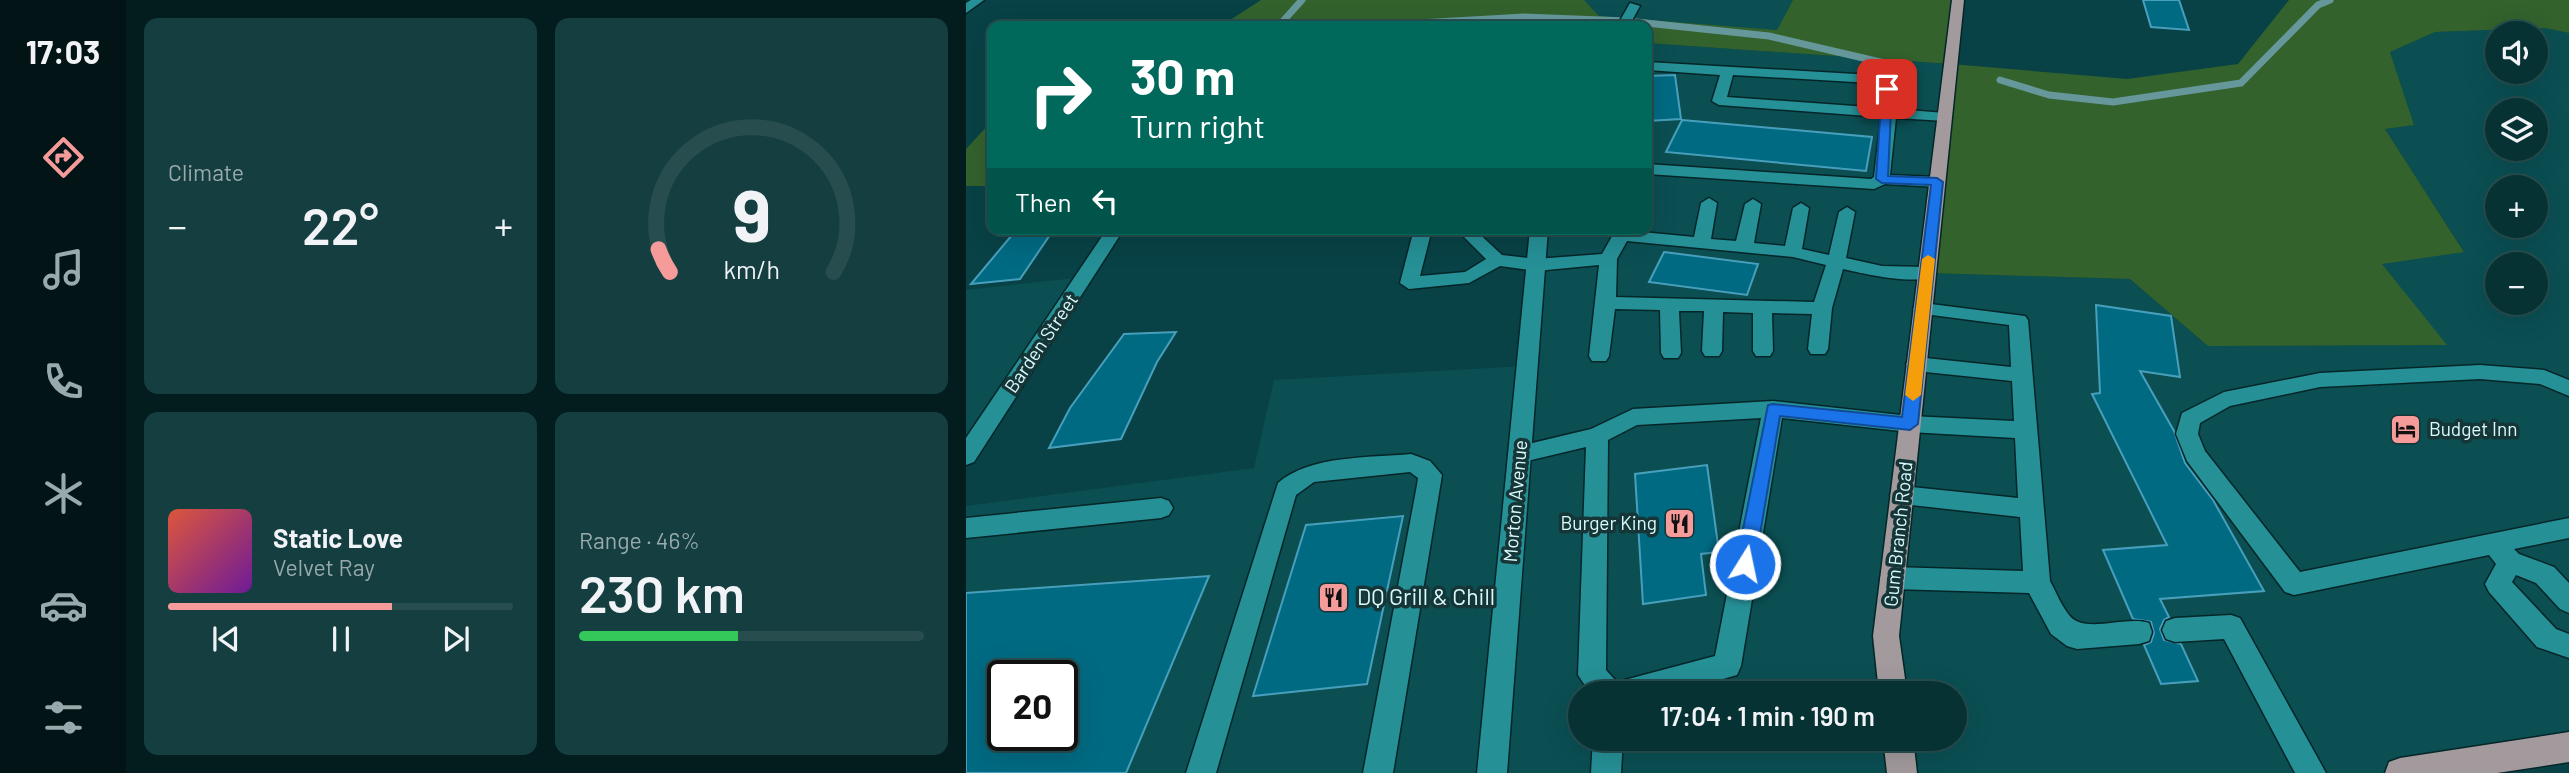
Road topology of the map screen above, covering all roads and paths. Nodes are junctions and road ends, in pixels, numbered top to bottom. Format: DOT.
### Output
graph roads {
  1 [pos="978,0"];
  2 [pos="1958,0"];
  3 [pos="1634,6"];
  4 [pos="966,9"];
  5 [pos="1626,21"];
  6 [pos="1652,66"];
  7 [pos="1728,71"];
  8 [pos="1887,113"];
  9 [pos="1945,117"];
  10 [pos="1652,169"];
  11 [pos="1882,179"];
  12 [pos="1937,182"];
  13 [pos="1709,203"];
  14 [pos="1753,204"];
  15 [pos="1801,208"];
  16 [pos="1847,212"];
  17 [pos="1112,235"];
  18 [pos="1421,235"];
  19 [pos="1470,235"];
  20 [pos="1538,235"];
  21 [pos="1701,243"];
  22 [pos="1744,247"];
  23 [pos="1793,252"];
  24 [pos="1608,259"];
  25 [pos="1497,260"];
  26 [pos="1836,261"];
  27 [pos="1535,264"];
  28 [pos="1927,273"];
  29 [pos="1606,303"];
  30 [pos="1669,304"];
  31 [pos="1714,305"];
  32 [pos="1762,306"];
  33 [pos="1822,308"];
  34 [pos="1923,309"];
  35 [pos="1818,349"];
  36 [pos="1712,351"];
  37 [pos="1763,351"];
  38 [pos="1671,353"];
  39 [pos="1599,356"];
  40 [pos="1916,365"];
  41 [pos="2021,374"];
  42 [pos="2569,389"];
  43 [pos="1773,410"];
  44 [pos="1910,424"];
  45 [pos="2025,430"];
  46 [pos="1597,436"];
  47 [pos="1519,454"];
  48 [pos="966,456"];
  49 [pos="1902,495"];
  50 [pos="1161,508"];
  51 [pos="2031,509"];
  52 [pos="966,528"];
  53 [pos="2569,528"];
  54 [pos="2492,543"];
  55 [pos="2510,562"];
  56 [pos="1893,578"];
  57 [pos="2037,582"];
  58 [pos="2569,601"];
  59 [pos="2175,630"];
  60 [pos="2138,632"];
  61 [pos="2569,646"];
  62 [pos="1597,681"];
  63 [pos="1669,681"];
  64 [pos="1892,681"];
  65 [pos="2569,747"];
  66 [pos="1607,751"];
  67 [pos="1899,751"];
  68 [pos="1200,773"];
  69 [pos="1378,773"];
  70 [pos="1492,773"];
  71 [pos="1606,773"];
  72 [pos="1902,773"];
  73 [pos="2311,773"];
  74 [pos="2400,773"];
  1 -- 4 [label="street"];
  2 -- 9 [label="main road, Gum Branch Road"];
  3 -- 5 [label="street"];
  6 -- 7 [label="street"];
  7 -- 8 [label="street"];
  7 -- 8 [label="street"];
  8 -- 9 [label="street"];
  8 -- 11 [label="street"];
  9 -- 12 [label="main road, Gum Branch Road"];
  10 -- 11 [label="street"];
  11 -- 12 [label="street"];
  12 -- 28 [label="main road, Gum Branch Road"];
  13 -- 21 [label="street"];
  14 -- 22 [label="street"];
  15 -- 23 [label="street"];
  16 -- 26 [label="street"];
  17 -- 48 [label="street, Barden Street"];
  18 -- 25 [label="street"];
  19 -- 25 [label="street"];
  20 -- 27 [label="street, Morton Avenue"];
  21 -- 22 [label="street"];
  21 -- 24 [label="street"];
  22 -- 23 [label="street"];
  23 -- 26 [label="street"];
  24 -- 27 [label="street"];
  24 -- 29 [label="street"];
  25 -- 27 [label="street"];
  26 -- 28 [label="street"];
  26 -- 33 [label="street"];
  27 -- 47 [label="street, Morton Avenue"];
  28 -- 34 [label="main road, Gum Branch Road"];
  29 -- 30 [label="street"];
  29 -- 39 [label="street"];
  30 -- 31 [label="street"];
  30 -- 38 [label="street"];
  31 -- 32 [label="street"];
  31 -- 36 [label="street"];
  32 -- 33 [label="street"];
  32 -- 37 [label="street"];
  33 -- 35 [label="street"];
  34 -- 40 [label="main road, Gum Branch Road"];
  34 -- 41 [label="street"];
  40 -- 41 [label="street"];
  40 -- 44 [label="main road, Gum Branch Road"];
  41 -- 45 [label="street"];
  42 -- 54 [label="street"];
  43 -- 44 [label="street"];
  43 -- 46 [label="street"];
  43 -- 63 [label="street"];
  44 -- 45 [label="street"];
  44 -- 49 [label="main road, Gum Branch Road"];
  45 -- 51 [label="street"];
  46 -- 47 [label="street"];
  46 -- 62 [label="street"];
  47 -- 70 [label="street, Morton Avenue"];
  49 -- 51 [label="street"];
  49 -- 56 [label="main road, Gum Branch Road"];
  50 -- 52 [label="street"];
  51 -- 57 [label="street"];
  53 -- 54 [label="street"];
  54 -- 55 [label="street"];
  55 -- 58 [label="street"];
  55 -- 61 [label="street"];
  56 -- 57 [label="street"];
  56 -- 64 [label="main road, Gum Branch Road"];
  57 -- 60 [label="street"];
  59 -- 73 [label="street"];
  65 -- 74 [label="main road"];
  66 -- 71 [label="street"];
  67 -- 72 [label="main road"];
  68 -- 69 [label="street"];
}
